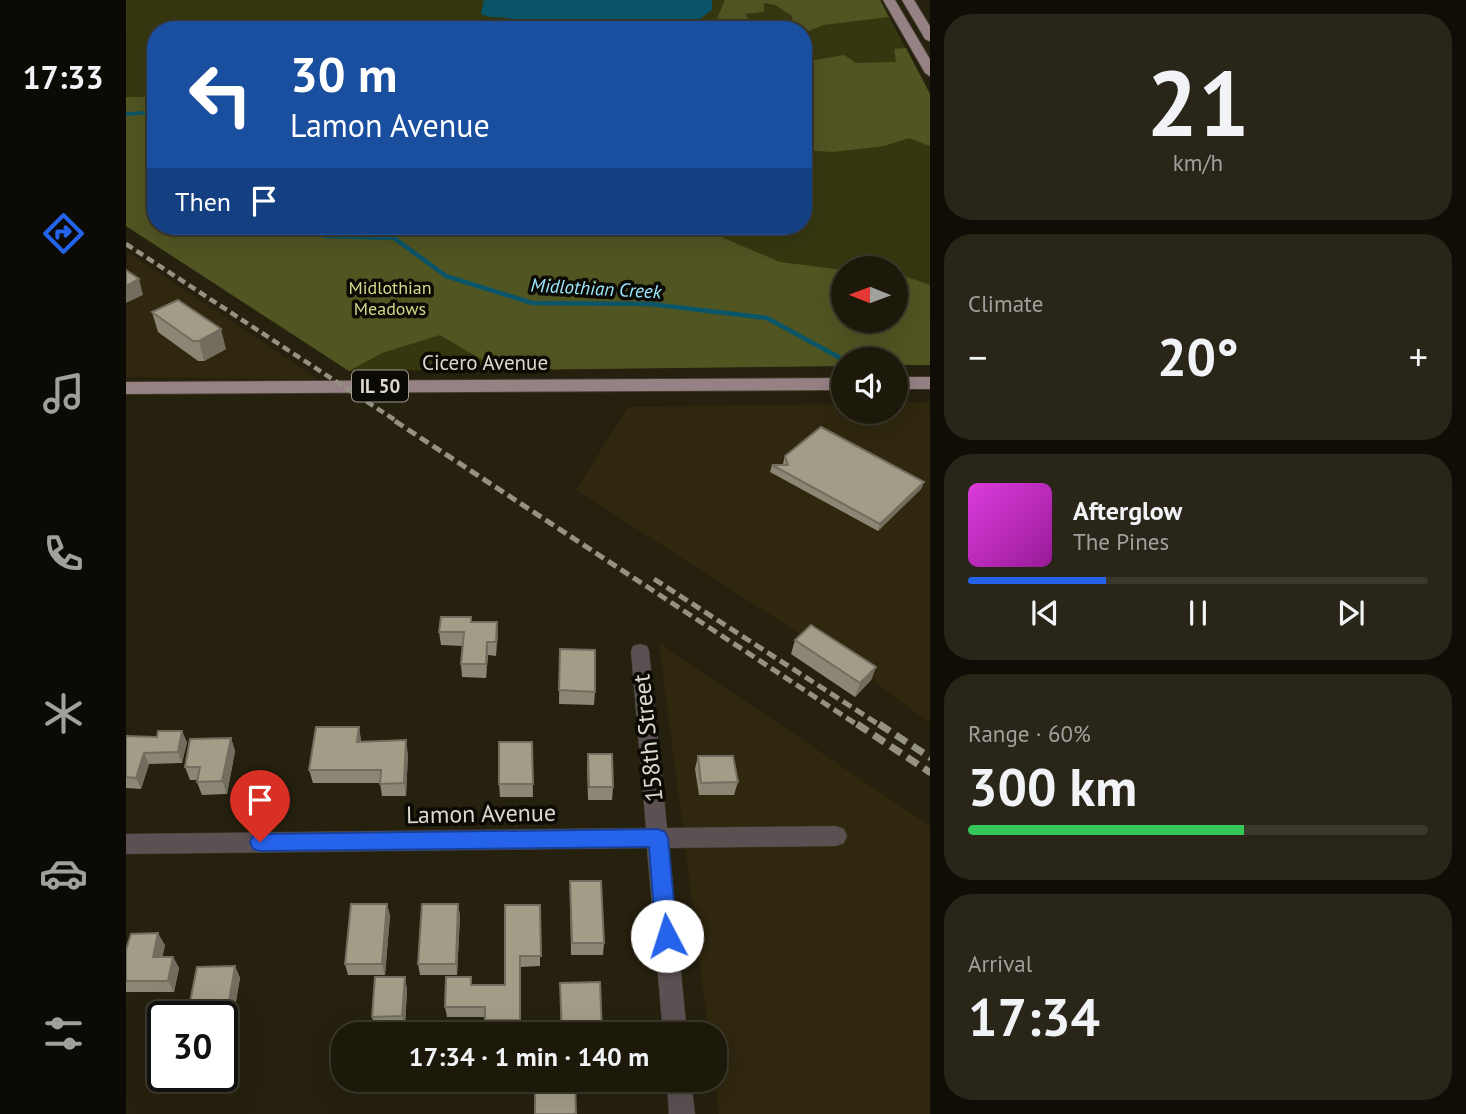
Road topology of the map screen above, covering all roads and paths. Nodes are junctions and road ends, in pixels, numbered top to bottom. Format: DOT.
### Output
graph roads {
  1 [pos="889,0"];
  2 [pos="908,0"];
  3 [pos="930,39"];
  4 [pos="930,74"];
  5 [pos="908,383"];
  6 [pos="930,383"];
  7 [pos="831,384"];
  8 [pos="126,388"];
  9 [pos="640,651"];
  10 [pos="836,836"];
  11 [pos="658,838"];
  12 [pos="126,844"];
  13 [pos="675,1022"];
  14 [pos="681,1092"];
  15 [pos="682,1114"];
  1 -- 4 [label="main road"];
  2 -- 3 [label="main road"];
  5 -- 6 [label="main road"];
  7 -- 8 [label="main road, Cicero Avenue / IL 50"];
  9 -- 11 [label="street, 158th Street"];
  10 -- 11 [label="street, Lamon Avenue"];
  11 -- 12 [label="street, Lamon Avenue"];
  11 -- 13 [label="street, 158th Street"];
  14 -- 15 [label="street"];
}
